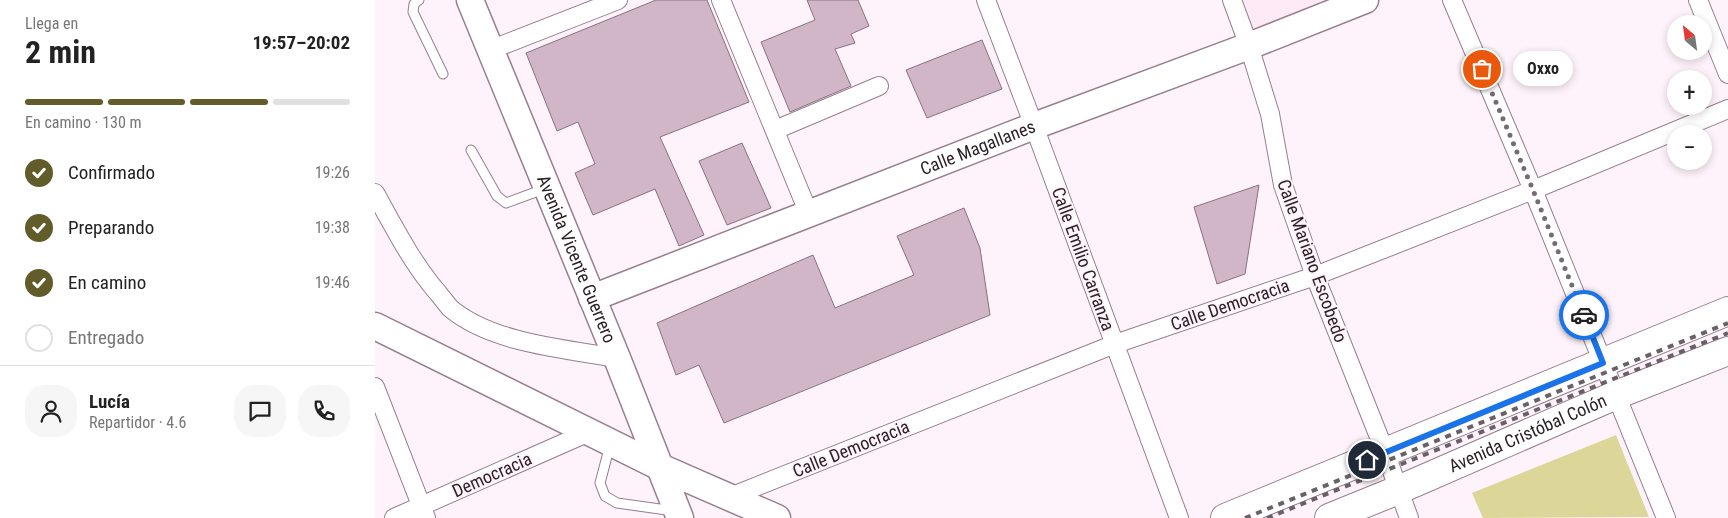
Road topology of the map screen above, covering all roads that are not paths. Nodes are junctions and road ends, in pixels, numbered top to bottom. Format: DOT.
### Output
graph roads {
  1 [pos="419,0"];
  2 [pos="470,0"];
  3 [pos="618,0"];
  4 [pos="986,0"];
  5 [pos="1232,0"];
  6 [pos="1365,0"];
  7 [pos="1452,0"];
  8 [pos="1698,0"];
  9 [pos="727,2"];
  10 [pos="1249,46"];
  11 [pos="490,50"];
  12 [pos="443,74"];
  13 [pos="1728,74"];
  14 [pos="879,86"];
  15 [pos="1728,109"];
  16 [pos="1034,126"];
  17 [pos="775,130"];
  18 [pos="471,150"];
  19 [pos="547,188"];
  20 [pos="1533,190"];
  21 [pos="375,193"];
  22 [pos="809,214"];
  23 [pos="1315,276"];
  24 [pos="592,298"];
  25 [pos="1728,311"];
  26 [pos="375,326"];
  27 [pos="1115,344"];
  28 [pos="1728,351"];
  29 [pos="617,358"];
  30 [pos="1603,363"];
  31 [pos="375,387"];
  32 [pos="1616,395"];
  33 [pos="600,437"];
  34 [pos="1385,452"];
  35 [pos="660,467"];
  36 [pos="1398,490"];
  37 [pos="730,497"];
  38 [pos="423,512"];
  39 [pos="679,515"];
  40 [pos="394,518"];
  41 [pos="777,518"];
  42 [pos="1179,518"];
  43 [pos="1225,518"];
  44 [pos="1329,518"];
  45 [pos="1409,518"];
  46 [pos="1666,518"];
  1 -- 12 [label="lane"];
  2 -- 11 [label="street, Avenida Vicente Guerrero"];
  3 -- 11 [label="street"];
  4 -- 16 [label="street, Calle Emilio Carranza"];
  5 -- 10 [label="street, Calle Mariano Escobedo"];
  6 -- 10 [label="street, Calle Magallanes"];
  7 -- 20 [label="street"];
  8 -- 13 [label="street"];
  9 -- 17 [label="street"];
  10 -- 16 [label="street, Calle Magallanes"];
  10 -- 23 [label="street, Calle Mariano Escobedo"];
  11 -- 19 [label="street, Avenida Vicente Guerrero"];
  14 -- 17 [label="street"];
  15 -- 20 [label="street, Calle Democracia"];
  16 -- 22 [label="street, Calle Magallanes"];
  16 -- 27 [label="street, Calle Emilio Carranza"];
  17 -- 22 [label="street"];
  18 -- 19 [label="lane"];
  19 -- 24 [label="street, Avenida Vicente Guerrero"];
  20 -- 23 [label="street, Calle Democracia"];
  20 -- 30 [label="street"];
  21 -- 29 [label="street"];
  22 -- 24 [label="street, Calle Magallanes"];
  23 -- 27 [label="street, Calle Democracia"];
  23 -- 34 [label="street, Calle Mariano Escobedo"];
  24 -- 29 [label="street, Avenida Vicente Guerrero"];
  25 -- 30 [label="main road, Avenida Cristóbal Colón"];
  26 -- 33 [label="street"];
  27 -- 37 [label="street, Calle Democracia"];
  27 -- 42 [label="street, Calle Emilio Carranza"];
  28 -- 32 [label="main road, Avenida Cristóbal Colón"];
  29 -- 35 [label="street, Avenida Vicente Guerrero"];
  30 -- 32 [label="street"];
  30 -- 34 [label="main road, Avenida Cristóbal Colón"];
  31 -- 38 [label="street"];
  32 -- 36 [label="main road, Avenida Cristóbal Colón"];
  32 -- 46 [label="street"];
  33 -- 35 [label="street"];
  33 -- 38 [label="street, Democracia"];
  33 -- 39 [label="lane"];
  34 -- 36 [label="street, Calle Mariano Escobedo"];
  34 -- 43 [label="main road, Avenida Cristóbal Colón"];
  35 -- 37 [label="street"];
  35 -- 39 [label="street, Avenida Vicente Guerrero"];
  36 -- 44 [label="main road, Avenida Cristóbal Colón"];
  36 -- 45 [label="street, Calle Mariano Escobedo"];
  37 -- 41 [label="street"];
  38 -- 40 [label="street, Democracia"];
}
